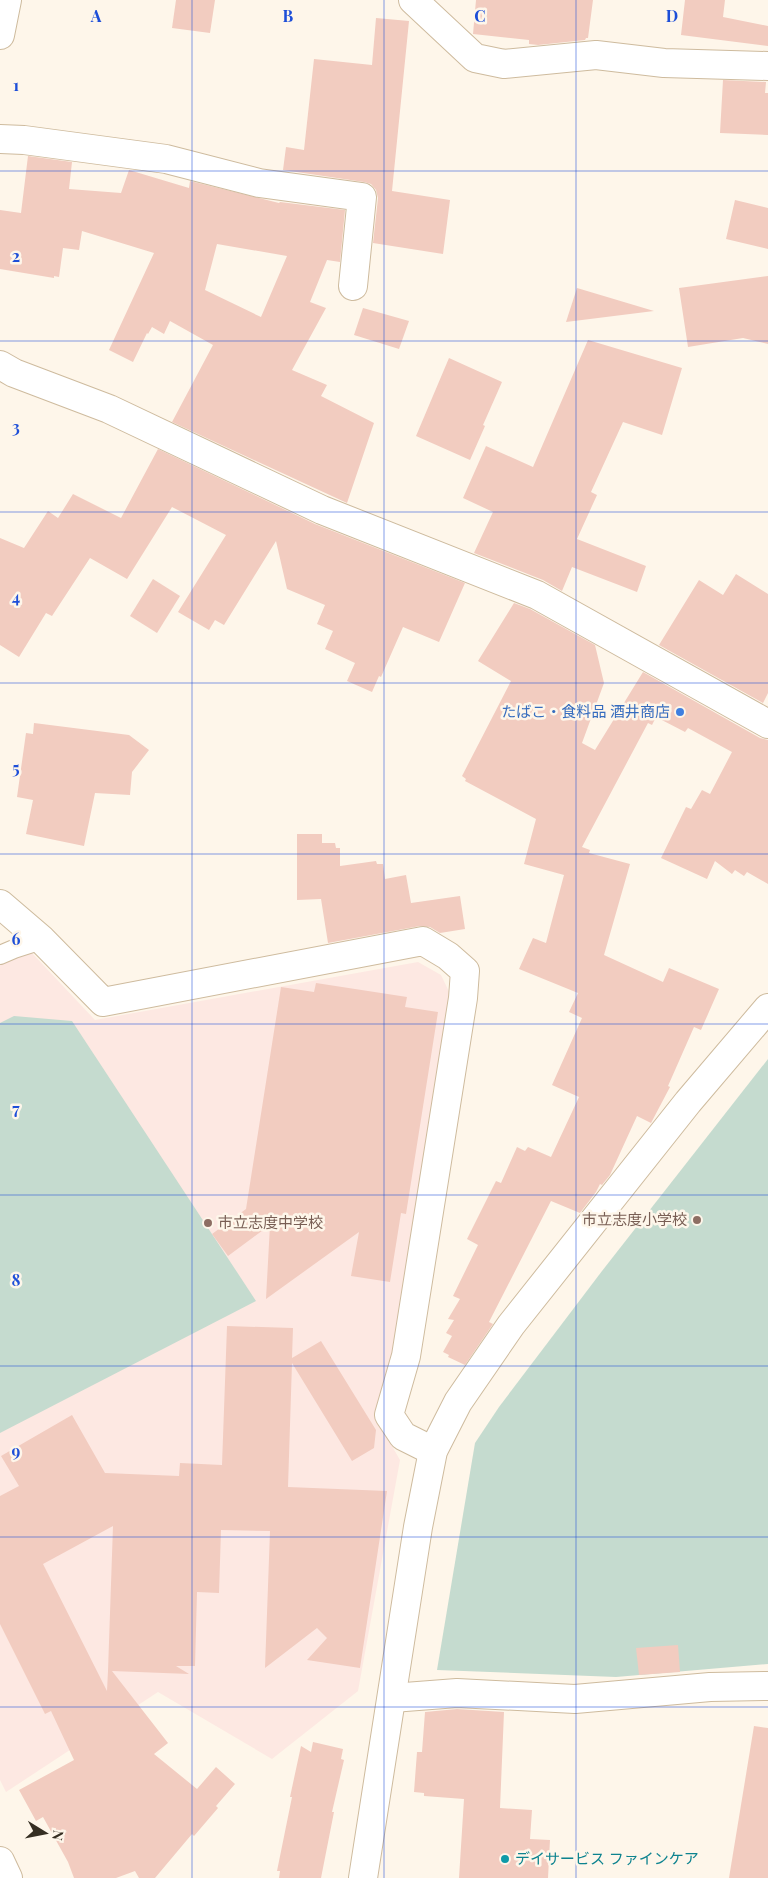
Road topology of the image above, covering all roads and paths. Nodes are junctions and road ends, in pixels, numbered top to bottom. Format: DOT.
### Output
graph roads {
  1 [pos="7,0"];
  2 [pos="413,0"];
  3 [pos="0,35"];
  4 [pos="768,66"];
  5 [pos="0,139"];
  6 [pos="353,286"];
  7 [pos="0,365"];
  8 [pos="768,724"];
  9 [pos="0,904"];
  10 [pos="42,940"];
  11 [pos="0,955"];
  12 [pos="768,1008"];
  13 [pos="433,1451"];
  14 [pos="768,1686"];
  15 [pos="392,1698"];
  16 [pos="0,1861"];
  17 [pos="8,1878"];
  18 [pos="363,1878"];
  1 -- 3 [label="street"];
  2 -- 4 [label="street"];
  5 -- 6 [label="street"];
  7 -- 8 [label="street"];
  9 -- 10 [label="street"];
  10 -- 11 [label="lane"];
  10 -- 13 [label="street"];
  12 -- 13 [label="street"];
  13 -- 15 [label="street"];
  14 -- 15 [label="street"];
  15 -- 18 [label="street"];
  16 -- 17 [label="street"];
}
